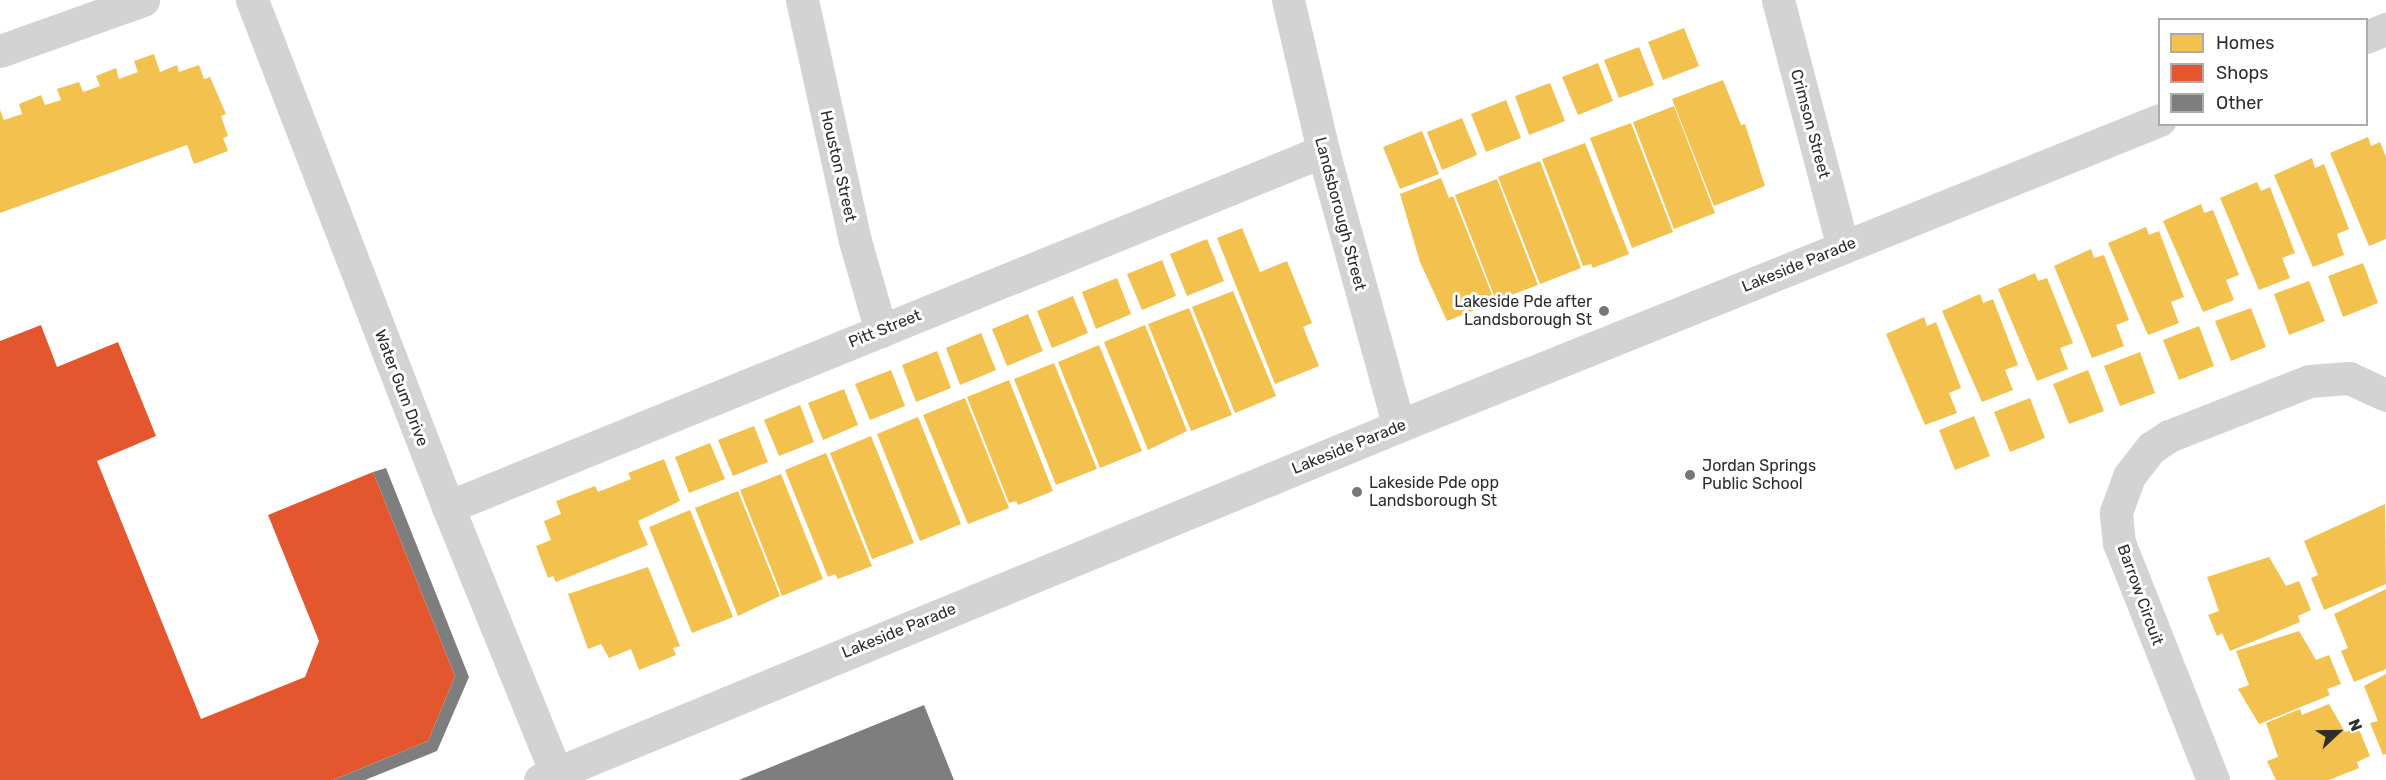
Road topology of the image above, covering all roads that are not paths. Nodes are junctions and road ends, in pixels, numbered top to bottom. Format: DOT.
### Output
graph roads {
  1 [pos="143,0"];
  2 [pos="252,0"];
  3 [pos="802,0"];
  4 [pos="1288,0"];
  5 [pos="1778,0"];
  6 [pos="2386,29"];
  7 [pos="2368,37"];
  8 [pos="0,51"];
  9 [pos="2158,121"];
  10 [pos="1323,151"];
  11 [pos="1843,248"];
  12 [pos="881,331"];
  13 [pos="2386,395"];
  14 [pos="1399,426"];
  15 [pos="448,507"];
  16 [pos="552,778"];
  17 [pos="2212,780"];
  1 -- 8 [label="street"];
  2 -- 15 [label="street, Water Gum Drive"];
  3 -- 12 [label="street, Houston Street"];
  4 -- 10 [label="street, Landsborough Street"];
  5 -- 11 [label="street, Crimson Street"];
  6 -- 7 [label="street"];
  9 -- 11 [label="street, Lakeside Parade"];
  10 -- 12 [label="street, Pitt Street"];
  10 -- 14 [label="street, Landsborough Street"];
  11 -- 14 [label="street, Lakeside Parade"];
  12 -- 15 [label="street, Pitt Street"];
  13 -- 17 [label="street, Barrow Circuit"];
  14 -- 16 [label="street, Lakeside Parade"];
  15 -- 16 [label="street, Water Gum Drive"];
}
